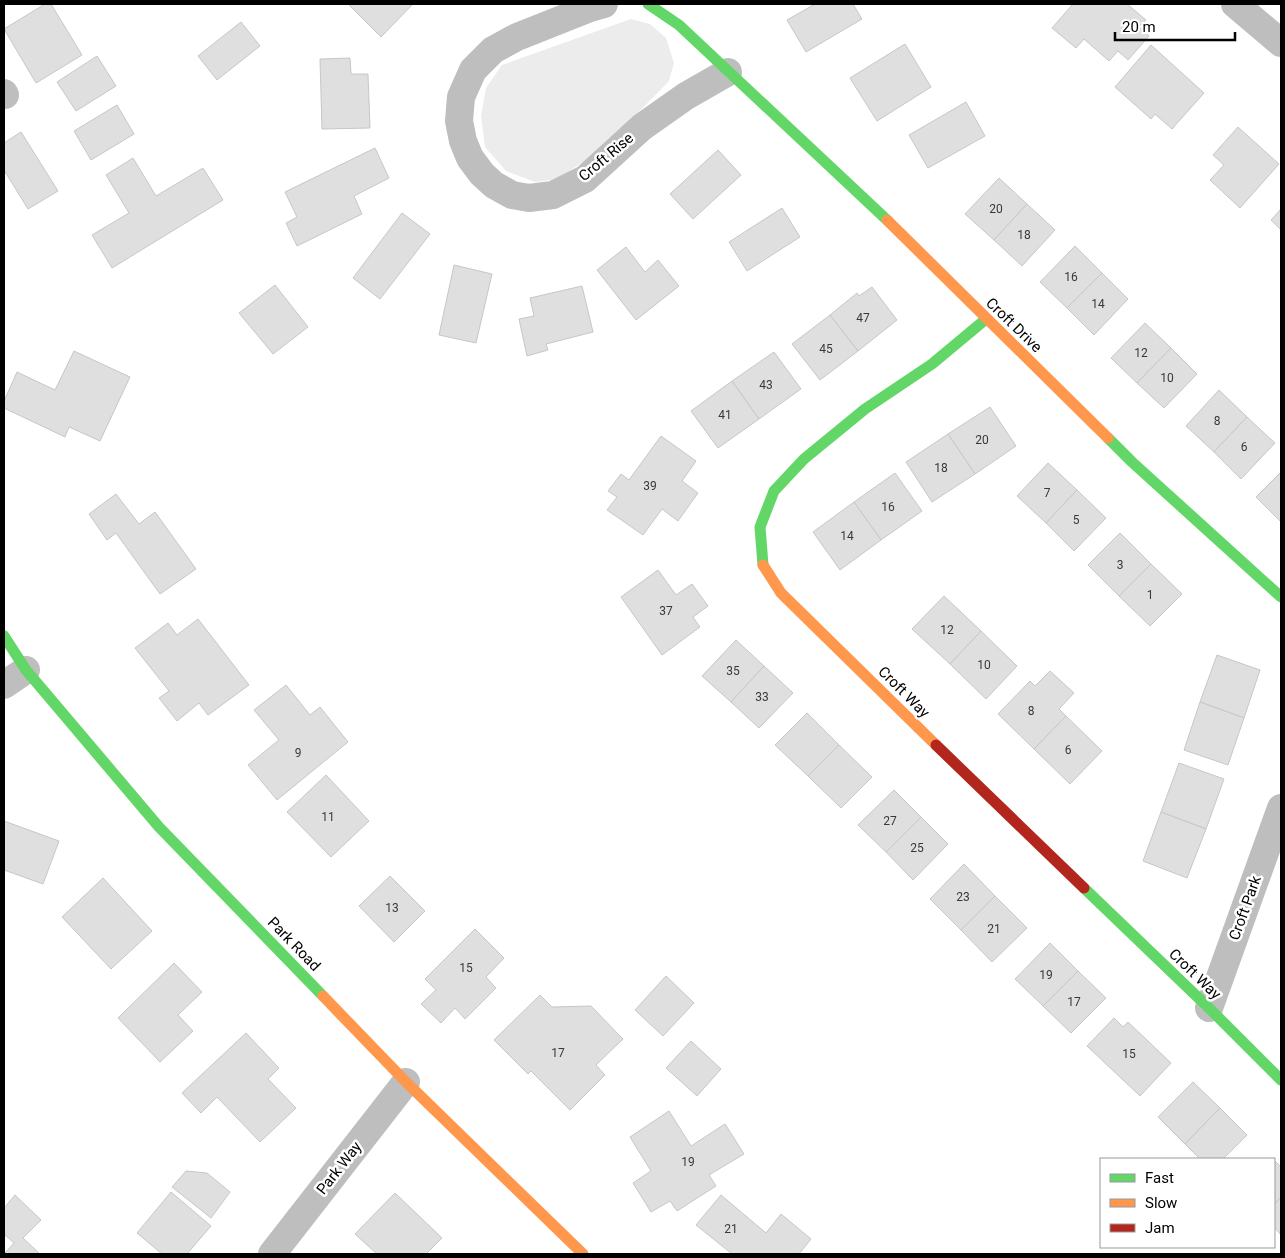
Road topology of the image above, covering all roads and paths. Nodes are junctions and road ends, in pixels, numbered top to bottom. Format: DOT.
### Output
graph roads {
  1 [pos="604,4"];
  2 [pos="648,4"];
  3 [pos="1235,4"];
  4 [pos="1281,43"];
  5 [pos="728,72"];
  6 [pos="986,319"];
  7 [pos="1281,597"];
  8 [pos="4,636"];
  9 [pos="26,670"];
  10 [pos="4,685"];
  11 [pos="1281,808"];
  12 [pos="1209,1008"];
  13 [pos="1281,1080"];
  14 [pos="406,1082"];
  15 [pos="272,1254"];
  16 [pos="583,1254"];
  1 -- 5 [label="street, Croft Rise"];
  2 -- 5 [label="street"];
  3 -- 4 [label="street"];
  5 -- 6 [label="street, Croft Drive"];
  6 -- 7 [label="street, Croft Drive"];
  6 -- 12 [label="street, Croft Way"];
  8 -- 9 [label="street, Park Road"];
  9 -- 10 [label="street"];
  9 -- 14 [label="street, Park Road"];
  11 -- 12 [label="street, Croft Park"];
  12 -- 13 [label="street, Croft Way"];
  14 -- 15 [label="street, Park Way"];
  14 -- 16 [label="street, Park Road"];
}
